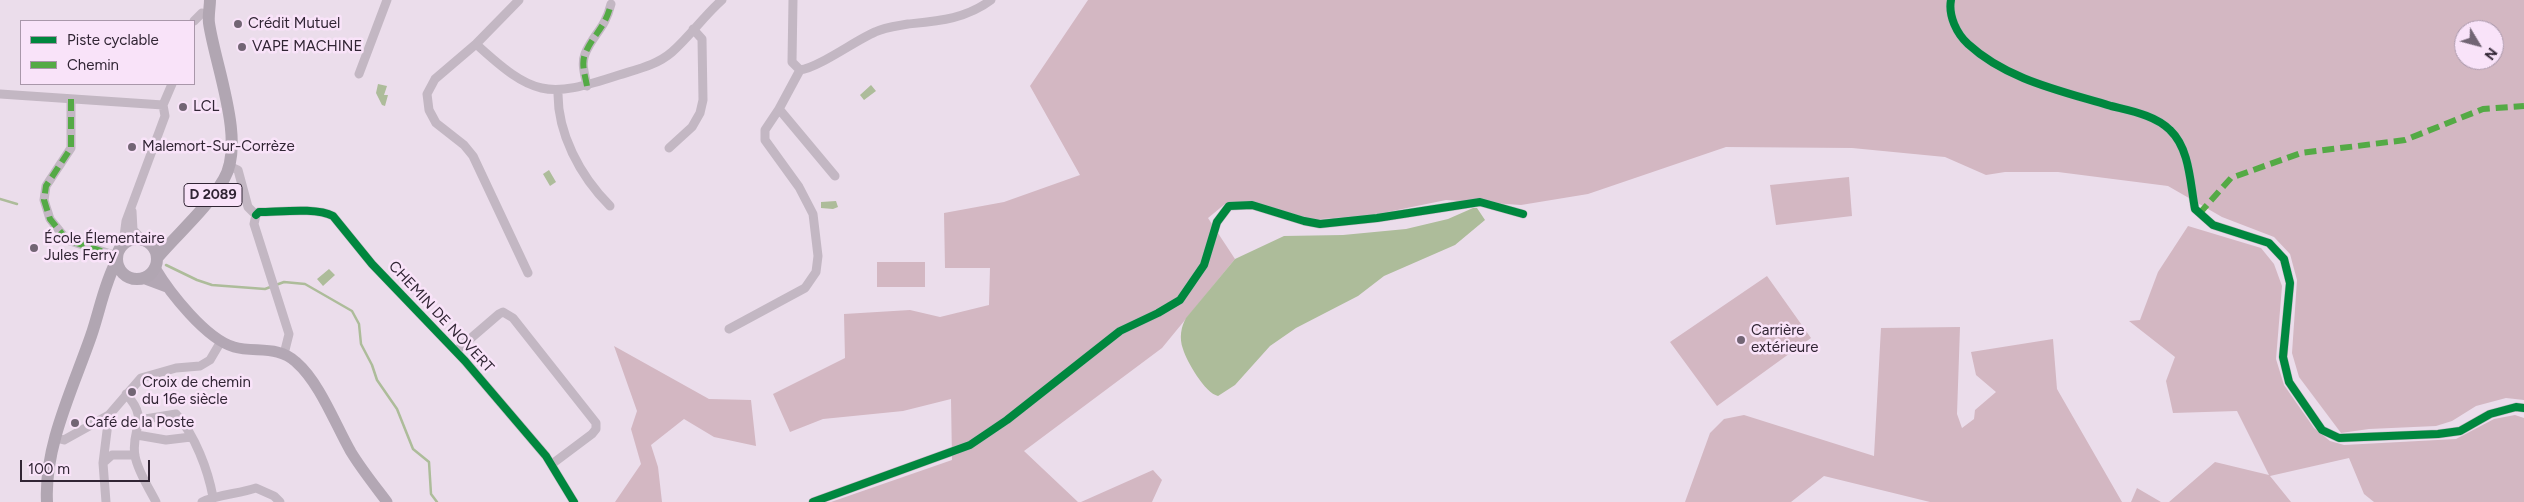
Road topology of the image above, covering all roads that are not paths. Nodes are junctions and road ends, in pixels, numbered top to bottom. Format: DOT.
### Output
graph roads {
  1 [pos="210,0"];
  2 [pos="387,0"];
  3 [pos="519,0"];
  4 [pos="722,0"];
  5 [pos="793,0"];
  6 [pos="991,0"];
  7 [pos="1951,0"];
  8 [pos="611,4"];
  9 [pos="202,15"];
  10 [pos="694,29"];
  11 [pos="476,44"];
  12 [pos="800,70"];
  13 [pos="359,74"];
  14 [pos="172,85"];
  15 [pos="587,86"];
  16 [pos="558,91"];
  17 [pos="0,94"];
  18 [pos="71,99"];
  19 [pos="163,105"];
  20 [pos="779,109"];
  21 [pos="669,148"];
  22 [pos="229,166"];
  23 [pos="835,176"];
  24 [pos="610,206"];
  25 [pos="132,209"];
  26 [pos="1523,214"];
  27 [pos="256,215"];
  28 [pos="178,234"];
  29 [pos="145,240"];
  30 [pos="123,244"];
  31 [pos="117,258"];
  32 [pos="156,263"];
  33 [pos="528,273"];
  34 [pos="128,277"];
  35 [pos="143,278"];
  36 [pos="167,287"];
  37 [pos="104,296"];
  38 [pos="728,329"];
  39 [pos="220,343"];
  40 [pos="456,351"];
  41 [pos="284,354"];
  42 [pos="126,394"];
  43 [pos="2524,408"];
  44 [pos="109,415"];
  45 [pos="139,420"];
  46 [pos="137,435"];
  47 [pos="191,437"];
  48 [pos="56,438"];
  49 [pos="135,456"];
  50 [pos="103,463"];
  51 [pos="552,464"];
  52 [pos="214,497"];
  53 [pos="47,502"];
  54 [pos="106,502"];
  55 [pos="156,502"];
  56 [pos="202,502"];
  57 [pos="280,502"];
  58 [pos="387,502"];
  59 [pos="574,502"];
  60 [pos="813,502"];
  1 -- 9 [label="main road, D 2089"];
  2 -- 13 [label="street"];
  3 -- 11 [label="street"];
  4 -- 10 [label="street"];
  5 -- 12 [label="street"];
  6 -- 12 [label="street"];
  7 -- 43 [label="street"];
  8 -- 15 [label="street"];
  9 -- 22 [label="main road, D 2089"];
  10 -- 15 [label="street"];
  10 -- 21 [label="street"];
  11 -- 16 [label="street"];
  11 -- 33 [label="street"];
  12 -- 20 [label="street"];
  14 -- 19 [label="street"];
  15 -- 16 [label="street"];
  16 -- 24 [label="street"];
  17 -- 18 [label="street"];
  18 -- 19 [label="street"];
  18 -- 31 [label="street"];
  19 -- 25 [label="street"];
  20 -- 23 [label="street"];
  20 -- 38 [label="street"];
  22 -- 27 [label="street"];
  22 -- 28 [label="main road, D 2089"];
  25 -- 29 [label="street"];
  25 -- 30 [label="street"];
  26 -- 60 [label="street"];
  27 -- 40 [label="street, CHEMIN DE NOVERT"];
  27 -- 41 [label="street"];
  28 -- 29 [label="main road"];
  28 -- 32 [label="main road, D 2089"];
  29 -- 30 [label="main road"];
  29 -- 32 [label="main road"];
  30 -- 31 [label="main road"];
  31 -- 34 [label="main road"];
  31 -- 37 [label="main road"];
  32 -- 35 [label="main road"];
  32 -- 36 [label="main road"];
  34 -- 35 [label="main road"];
  34 -- 37 [label="main road"];
  35 -- 36 [label="main road"];
  36 -- 39 [label="main road"];
  37 -- 48 [label="main road"];
  39 -- 41 [label="main road"];
  39 -- 42 [label="street"];
  40 -- 51 [label="street, CHEMIN DE NOVERT"];
  40 -- 51 [label="street"];
  41 -- 58 [label="main road"];
  42 -- 44 [label="street"];
  42 -- 45 [label="street"];
  44 -- 48 [label="street"];
  44 -- 50 [label="street"];
  45 -- 46 [label="street"];
  45 -- 47 [label="street"];
  46 -- 47 [label="street"];
  46 -- 49 [label="street"];
  47 -- 52 [label="street"];
  48 -- 53 [label="main road"];
  49 -- 50 [label="street"];
  49 -- 55 [label="street"];
  50 -- 54 [label="street"];
  51 -- 59 [label="street, CHEMIN DE NOVERT"];
  52 -- 56 [label="street"];
  52 -- 57 [label="street"];
}
